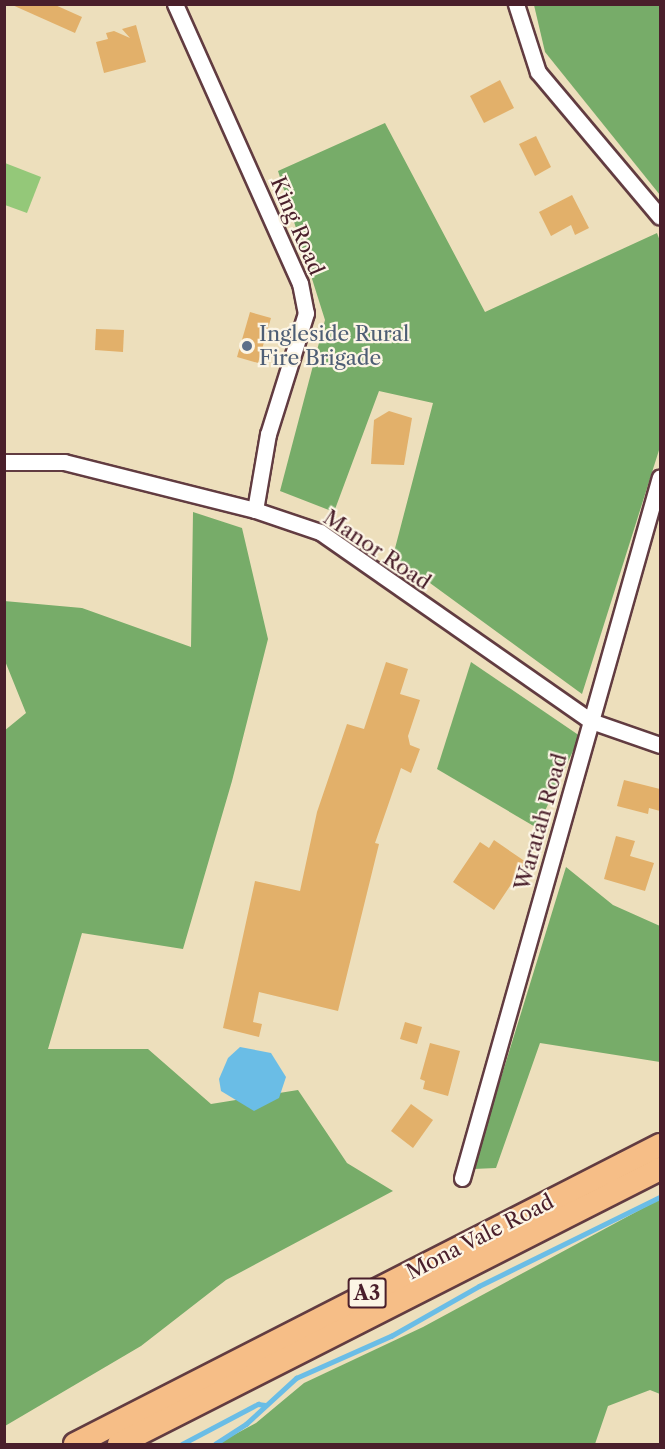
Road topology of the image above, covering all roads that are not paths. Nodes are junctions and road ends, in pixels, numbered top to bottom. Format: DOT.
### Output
graph roads {
  1 [pos="175,4"];
  2 [pos="516,4"];
  3 [pos="660,217"];
  4 [pos="4,462"];
  5 [pos="660,477"];
  6 [pos="255,510"];
  7 [pos="591,721"];
  8 [pos="660,745"];
  9 [pos="660,1145"];
  10 [pos="660,1169"];
  11 [pos="462,1178"];
  12 [pos="75,1444"];
  13 [pos="119,1444"];
  1 -- 6 [label="street, King Road"];
  2 -- 3 [label="street"];
  4 -- 6 [label="street, Manor Road"];
  5 -- 7 [label="street, Waratah Road"];
  6 -- 7 [label="street, Manor Road"];
  7 -- 8 [label="street, Manor Road"];
  7 -- 11 [label="street, Waratah Road"];
  9 -- 12 [label="highway, Mona Vale Road / A3"];
  10 -- 13 [label="highway, Mona Vale Road / A3"];
}
